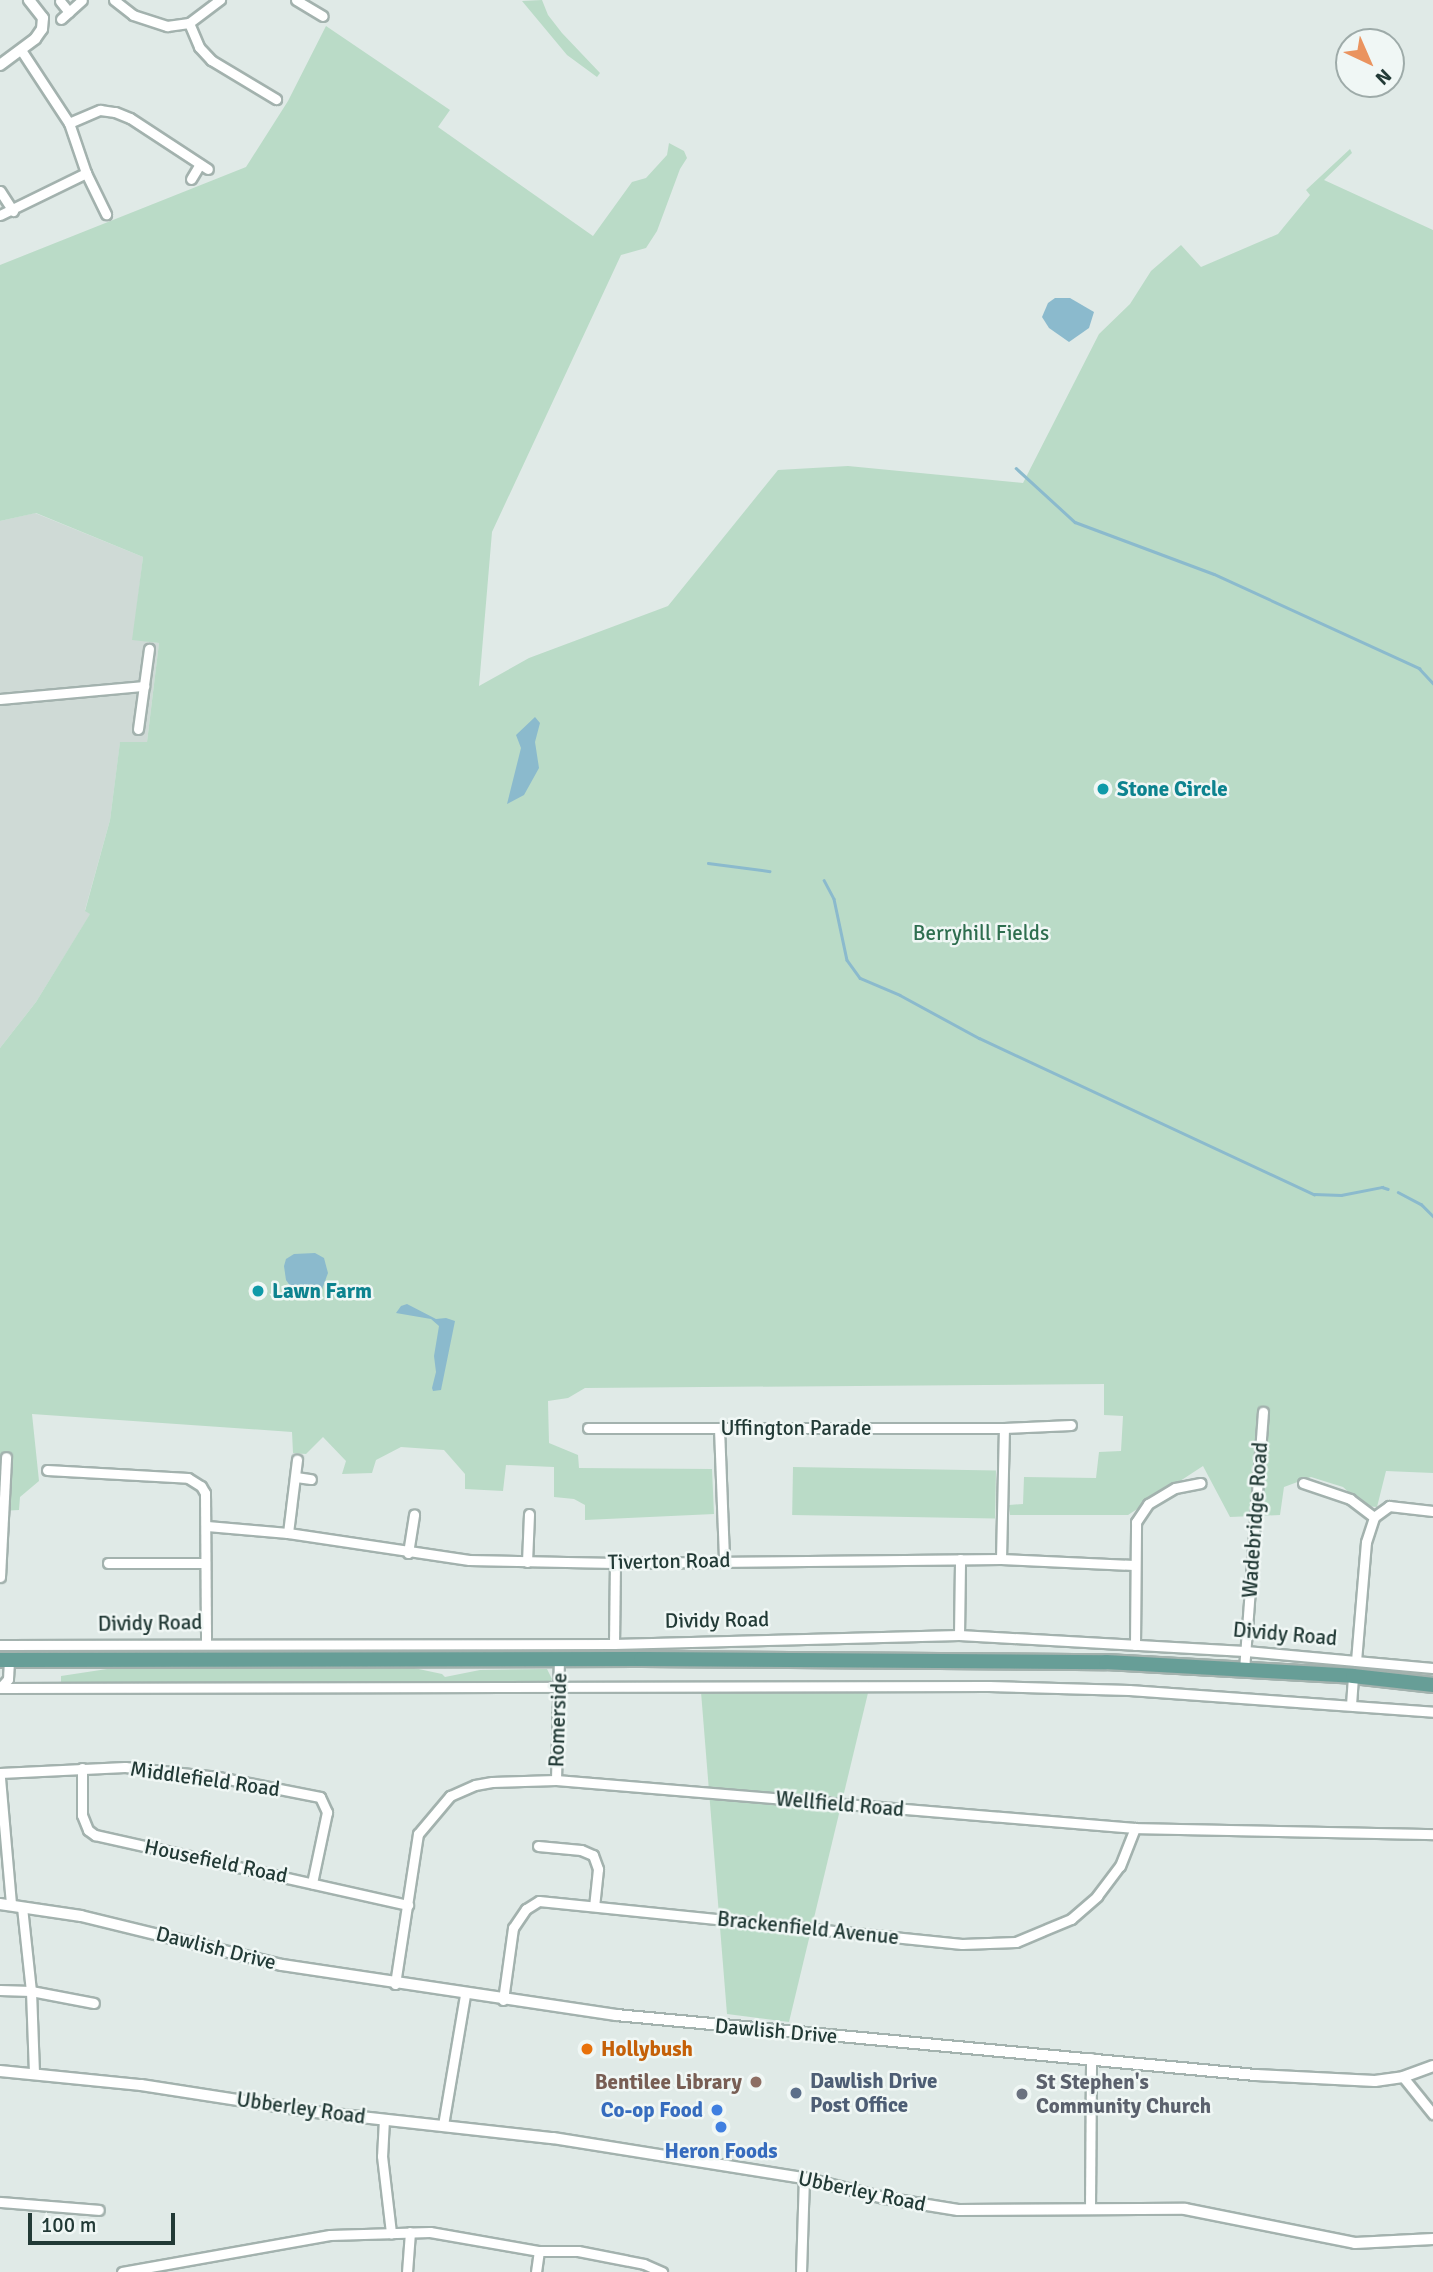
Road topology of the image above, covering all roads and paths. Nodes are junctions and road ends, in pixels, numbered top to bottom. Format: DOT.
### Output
graph roads {
  1 [pos="29,0"];
  2 [pos="82,0"];
  3 [pos="114,0"];
  4 [pos="220,0"];
  5 [pos="296,0"];
  6 [pos="60,1"];
  7 [pos="69,12"];
  8 [pos="323,16"];
  9 [pos="61,19"];
  10 [pos="189,23"];
  11 [pos="21,50"];
  12 [pos="0,65"];
  13 [pos="276,99"];
  14 [pos="69,123"];
  15 [pos="86,173"];
  16 [pos="191,179"];
  17 [pos="0,191"];
  18 [pos="13,211"];
  19 [pos="106,214"];
  20 [pos="0,215"];
  21 [pos="149,649"];
  22 [pos="144,686"];
  23 [pos="0,699"];
  24 [pos="138,729"];
  25 [pos="1263,1412"];
  26 [pos="1071,1425"];
  27 [pos="588,1428"];
  28 [pos="719,1429"];
  29 [pos="1004,1429"];
  30 [pos="6,1457"];
  31 [pos="297,1460"];
  32 [pos="47,1470"];
  33 [pos="296,1477"];
  34 [pos="311,1479"];
  35 [pos="1201,1483"];
  36 [pos="1303,1483"];
  37 [pos="1433,1511"];
  38 [pos="414,1514"];
  39 [pos="529,1514"];
  40 [pos="1374,1517"];
  41 [pos="206,1526"];
  42 [pos="288,1533"];
  43 [pos="408,1553"];
  44 [pos="724,1559"];
  45 [pos="960,1559"];
  46 [pos="1002,1559"];
  47 [pos="527,1562"];
  48 [pos="108,1563"];
  49 [pos="205,1563"];
  50 [pos="615,1563"];
  51 [pos="1134,1565"];
  52 [pos="0,1577"];
  53 [pos="959,1635"];
  54 [pos="206,1643"];
  55 [pos="614,1644"];
  56 [pos="1135,1645"];
  57 [pos="0,1646"];
  58 [pos="1245,1651"];
  59 [pos="559,1660"];
  60 [pos="4,1661"];
  61 [pos="1355,1668"];
  62 [pos="1433,1668"];
  63 [pos="1244,1670"];
  64 [pos="1433,1685"];
  65 [pos="0,1688"];
  66 [pos="559,1689"];
  67 [pos="1350,1705"];
  68 [pos="1433,1712"];
  69 [pos="82,1768"];
  70 [pos="0,1773"];
  71 [pos="0,1778"];
  72 [pos="556,1780"];
  73 [pos="1135,1828"];
  74 [pos="1433,1834"];
  75 [pos="538,1846"];
  76 [pos="312,1882"];
  77 [pos="11,1905"];
  78 [pos="408,1905"];
  79 [pos="594,1905"];
  80 [pos="396,1984"];
  81 [pos="0,1990"];
  82 [pos="31,1991"];
  83 [pos="465,1995"];
  84 [pos="503,2000"];
  85 [pos="94,2003"];
  86 [pos="1091,2058"];
  87 [pos="1433,2066"];
  88 [pos="0,2071"];
  89 [pos="34,2074"];
  90 [pos="1403,2077"];
  91 [pos="1433,2114"];
  92 [pos="384,2119"];
  93 [pos="443,2125"];
  94 [pos="804,2178"];
  95 [pos="0,2202"];
  96 [pos="1090,2208"];
  97 [pos="99,2210"];
  98 [pos="410,2232"];
  99 [pos="391,2233"];
  100 [pos="1433,2239"];
  101 [pos="539,2251"];
  102 [pos="122,2272"];
  103 [pos="407,2272"];
  104 [pos="536,2272"];
  105 [pos="662,2272"];
  106 [pos="801,2272"];
  1 -- 11 [label="street"];
  2 -- 7 [label="street"];
  3 -- 10 [label="street"];
  4 -- 10 [label="street"];
  5 -- 8 [label="street"];
  6 -- 7 [label="street"];
  7 -- 9 [label="street"];
  10 -- 13 [label="street"];
  11 -- 12 [label="street"];
  11 -- 14 [label="street"];
  14 -- 15 [label="street"];
  14 -- 16 [label="street"];
  15 -- 18 [label="street"];
  15 -- 19 [label="street"];
  17 -- 18 [label="street"];
  18 -- 20 [label="street"];
  21 -- 22 [label="street"];
  22 -- 23 [label="street"];
  22 -- 24 [label="street"];
  25 -- 58 [label="street, Wadebridge Road"];
  26 -- 29 [label="street, Uffington Parade"];
  27 -- 28 [label="street, Uffington Parade"];
  28 -- 29 [label="street, Uffington Parade"];
  28 -- 44 [label="street"];
  29 -- 46 [label="street"];
  30 -- 52 [label="street"];
  31 -- 33 [label="street"];
  32 -- 41 [label="street"];
  33 -- 34 [label="street"];
  33 -- 42 [label="street"];
  35 -- 51 [label="street"];
  36 -- 40 [label="street"];
  37 -- 40 [label="street"];
  38 -- 43 [label="street"];
  39 -- 47 [label="street"];
  40 -- 61 [label="street"];
  41 -- 42 [label="street, Tiverton Road"];
  41 -- 49 [label="street"];
  42 -- 43 [label="street, Tiverton Road"];
  43 -- 47 [label="street, Tiverton Road"];
  44 -- 45 [label="street, Tiverton Road"];
  44 -- 50 [label="street, Tiverton Road"];
  45 -- 46 [label="street, Tiverton Road"];
  45 -- 53 [label="street"];
  46 -- 51 [label="street, Tiverton Road"];
  47 -- 50 [label="street, Tiverton Road"];
  48 -- 49 [label="street"];
  49 -- 54 [label="street"];
  50 -- 55 [label="street"];
  51 -- 56 [label="street"];
  53 -- 55 [label="street, Dividy Road"];
  53 -- 56 [label="street, Dividy Road"];
  54 -- 55 [label="street, Dividy Road"];
  54 -- 57 [label="street, Dividy Road"];
  56 -- 58 [label="street, Dividy Road"];
  58 -- 61 [label="street, Dividy Road"];
  58 -- 63 [label="street, Wadebridge Road"];
  59 -- 60 [label="main road, Dividy Road"];
  59 -- 63 [label="main road, Dividy Road"];
  59 -- 66 [label="street, Romerside"];
  60 -- 65 [label="street"];
  61 -- 62 [label="street, Dividy Road"];
  61 -- 63 [label="main road, Dividy Road"];
  61 -- 64 [label="main road, Dividy Road"];
  61 -- 67 [label="street, Dividy Road"];
  65 -- 66 [label="street"];
  66 -- 67 [label="street"];
  66 -- 72 [label="street, Romerside"];
  67 -- 68 [label="street"];
  69 -- 70 [label="street, Middlefield Road"];
  69 -- 76 [label="street, Housefield Road"];
  69 -- 76 [label="street, Middlefield Road"];
  71 -- 77 [label="street"];
  72 -- 73 [label="street, Wellfield Road"];
  72 -- 78 [label="street, Wellfield Road"];
  73 -- 74 [label="street, Wellfield Road"];
  73 -- 79 [label="street, Brackenfield Avenue"];
  75 -- 79 [label="street"];
  76 -- 78 [label="street, Housefield Road"];
  77 -- 80 [label="street, Dawlish Drive"];
  77 -- 82 [label="street"];
  78 -- 80 [label="street, Wellfield Road"];
  79 -- 84 [label="street, Brackenfield Avenue"];
  80 -- 83 [label="street, Dawlish Drive"];
  81 -- 82 [label="street"];
  82 -- 85 [label="street"];
  82 -- 89 [label="street"];
  83 -- 84 [label="street, Dawlish Drive"];
  83 -- 93 [label="street"];
  84 -- 86 [label="street, Dawlish Drive"];
  86 -- 90 [label="street, Dawlish Drive"];
  86 -- 96 [label="street"];
  87 -- 90 [label="street, Dawlish Drive"];
  88 -- 89 [label="street, Ubberley Road"];
  89 -- 92 [label="street, Ubberley Road"];
  90 -- 91 [label="street"];
  92 -- 93 [label="street, Ubberley Road"];
  92 -- 99 [label="street"];
  93 -- 94 [label="street, Ubberley Road"];
  94 -- 96 [label="street, Ubberley Road"];
  94 -- 106 [label="street"];
  95 -- 97 [label="street"];
  96 -- 100 [label="street, Ubberley Road"];
  98 -- 99 [label="street"];
  98 -- 101 [label="street"];
  98 -- 103 [label="street"];
  99 -- 102 [label="street"];
  101 -- 104 [label="street"];
  101 -- 105 [label="street"];
}
